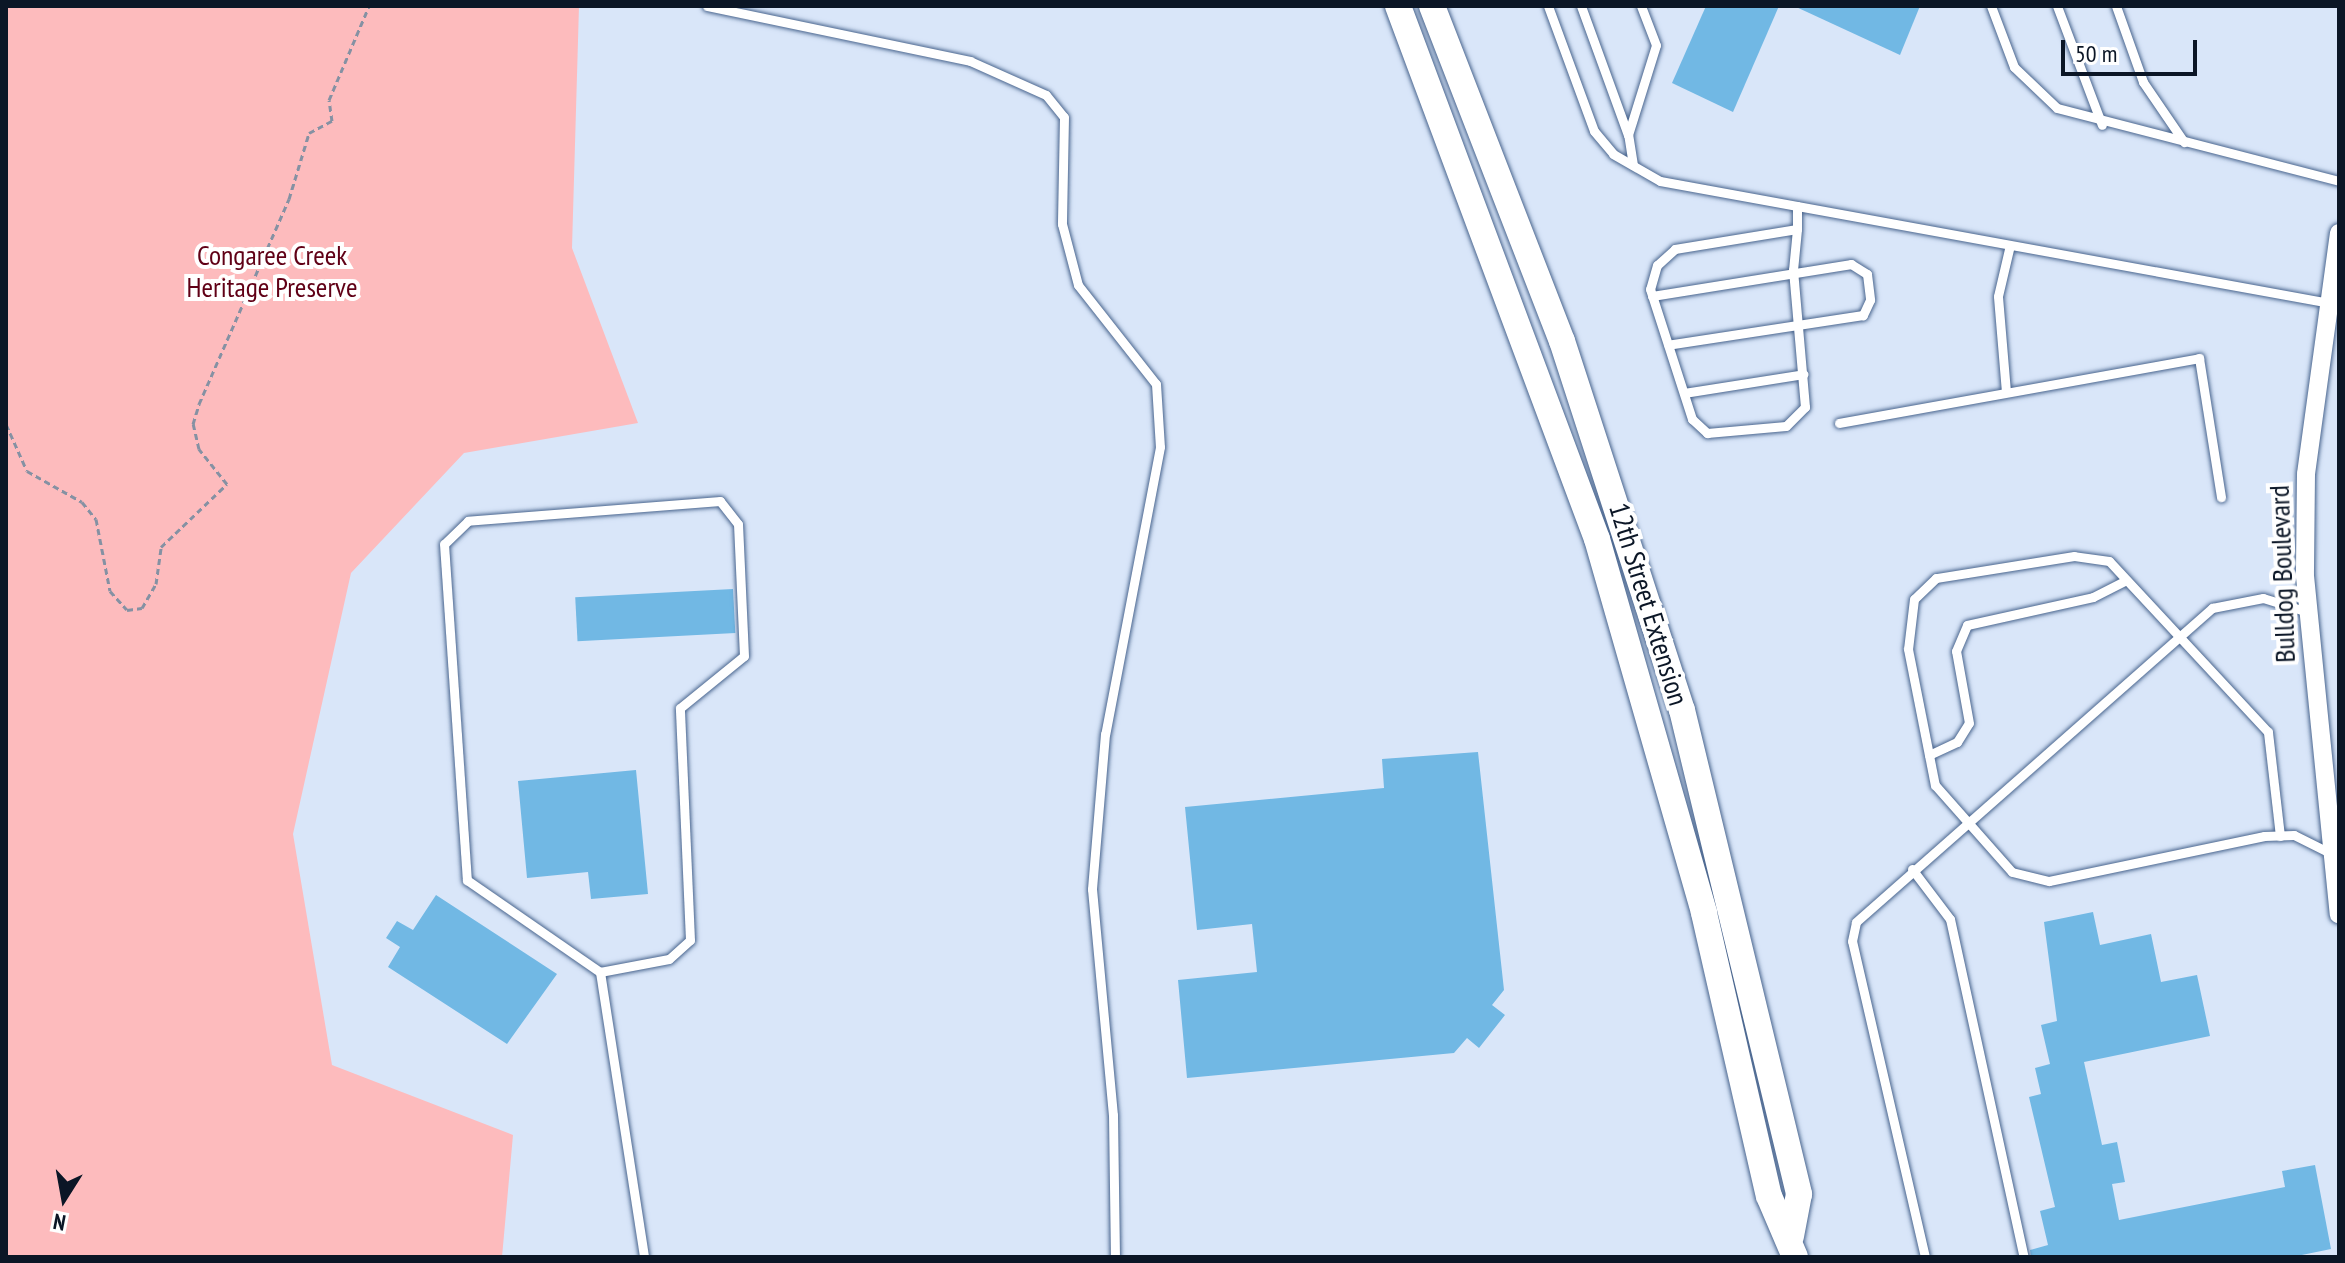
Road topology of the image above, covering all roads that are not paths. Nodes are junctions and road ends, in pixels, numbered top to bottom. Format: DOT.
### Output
graph roads {
  1 [pos="707,6"];
  2 [pos="1398,6"];
  3 [pos="1432,6"];
  4 [pos="1548,6"];
  5 [pos="1581,6"];
  6 [pos="1641,6"];
  7 [pos="1991,6"];
  8 [pos="2057,6"];
  9 [pos="2116,6"];
  10 [pos="2102,125"];
  11 [pos="1628,135"];
  12 [pos="2184,142"];
  13 [pos="1633,165"];
  14 [pos="2339,181"];
  15 [pos="1797,206"];
  16 [pos="1797,229"];
  17 [pos="2339,233"];
  18 [pos="2010,245"];
  19 [pos="1793,270"];
  20 [pos="1652,296"];
  21 [pos="2329,303"];
  22 [pos="1799,320"];
  23 [pos="1668,345"];
  24 [pos="1804,374"];
  25 [pos="2006,392"];
  26 [pos="1684,393"];
  27 [pos="1839,423"];
  28 [pos="2221,497"];
  29 [pos="2126,580"];
  30 [pos="2308,612"];
  31 [pos="2176,637"];
  32 [pos="1929,755"];
  33 [pos="1965,822"];
  34 [pos="2280,836"];
  35 [pos="2332,854"];
  36 [pos="1912,869"];
  37 [pos="2339,914"];
  38 [pos="600,972"];
  39 [pos="1793,1246"];
  40 [pos="644,1257"];
  41 [pos="1115,1257"];
  42 [pos="1925,1257"];
  43 [pos="2024,1257"];
  1 -- 41 [label="lane"];
  2 -- 39 [label="main road, 12th Street Extension"];
  3 -- 39 [label="main road, 12th Street Extension"];
  4 -- 13 [label="lane"];
  5 -- 11 [label="lane"];
  6 -- 11 [label="lane"];
  7 -- 10 [label="lane"];
  8 -- 10 [label="lane"];
  9 -- 12 [label="lane"];
  10 -- 12 [label="lane"];
  11 -- 13 [label="lane"];
  12 -- 14 [label="lane"];
  13 -- 15 [label="lane"];
  15 -- 16 [label="lane"];
  15 -- 18 [label="lane"];
  16 -- 19 [label="lane"];
  16 -- 20 [label="lane"];
  17 -- 21 [label="street, Bulldog Boulevard"];
  18 -- 21 [label="lane"];
  18 -- 25 [label="lane"];
  19 -- 20 [label="lane"];
  19 -- 22 [label="lane"];
  19 -- 22 [label="lane"];
  20 -- 23 [label="lane"];
  21 -- 30 [label="street, Bulldog Boulevard"];
  22 -- 23 [label="lane"];
  22 -- 24 [label="lane"];
  23 -- 26 [label="lane"];
  24 -- 26 [label="lane"];
  24 -- 26 [label="lane"];
  25 -- 27 [label="lane"];
  25 -- 28 [label="lane"];
  29 -- 31 [label="lane"];
  29 -- 32 [label="lane"];
  29 -- 32 [label="lane"];
  30 -- 31 [label="lane"];
  30 -- 35 [label="street, Bulldog Boulevard"];
  31 -- 33 [label="lane"];
  31 -- 34 [label="lane"];
  32 -- 33 [label="lane"];
  33 -- 34 [label="lane"];
  33 -- 36 [label="lane"];
  34 -- 35 [label="lane"];
  35 -- 37 [label="street, Bulldog Boulevard"];
  36 -- 42 [label="lane"];
  36 -- 43 [label="lane"];
  38 -- 38 [label="lane"];
  38 -- 40 [label="lane"];
}
